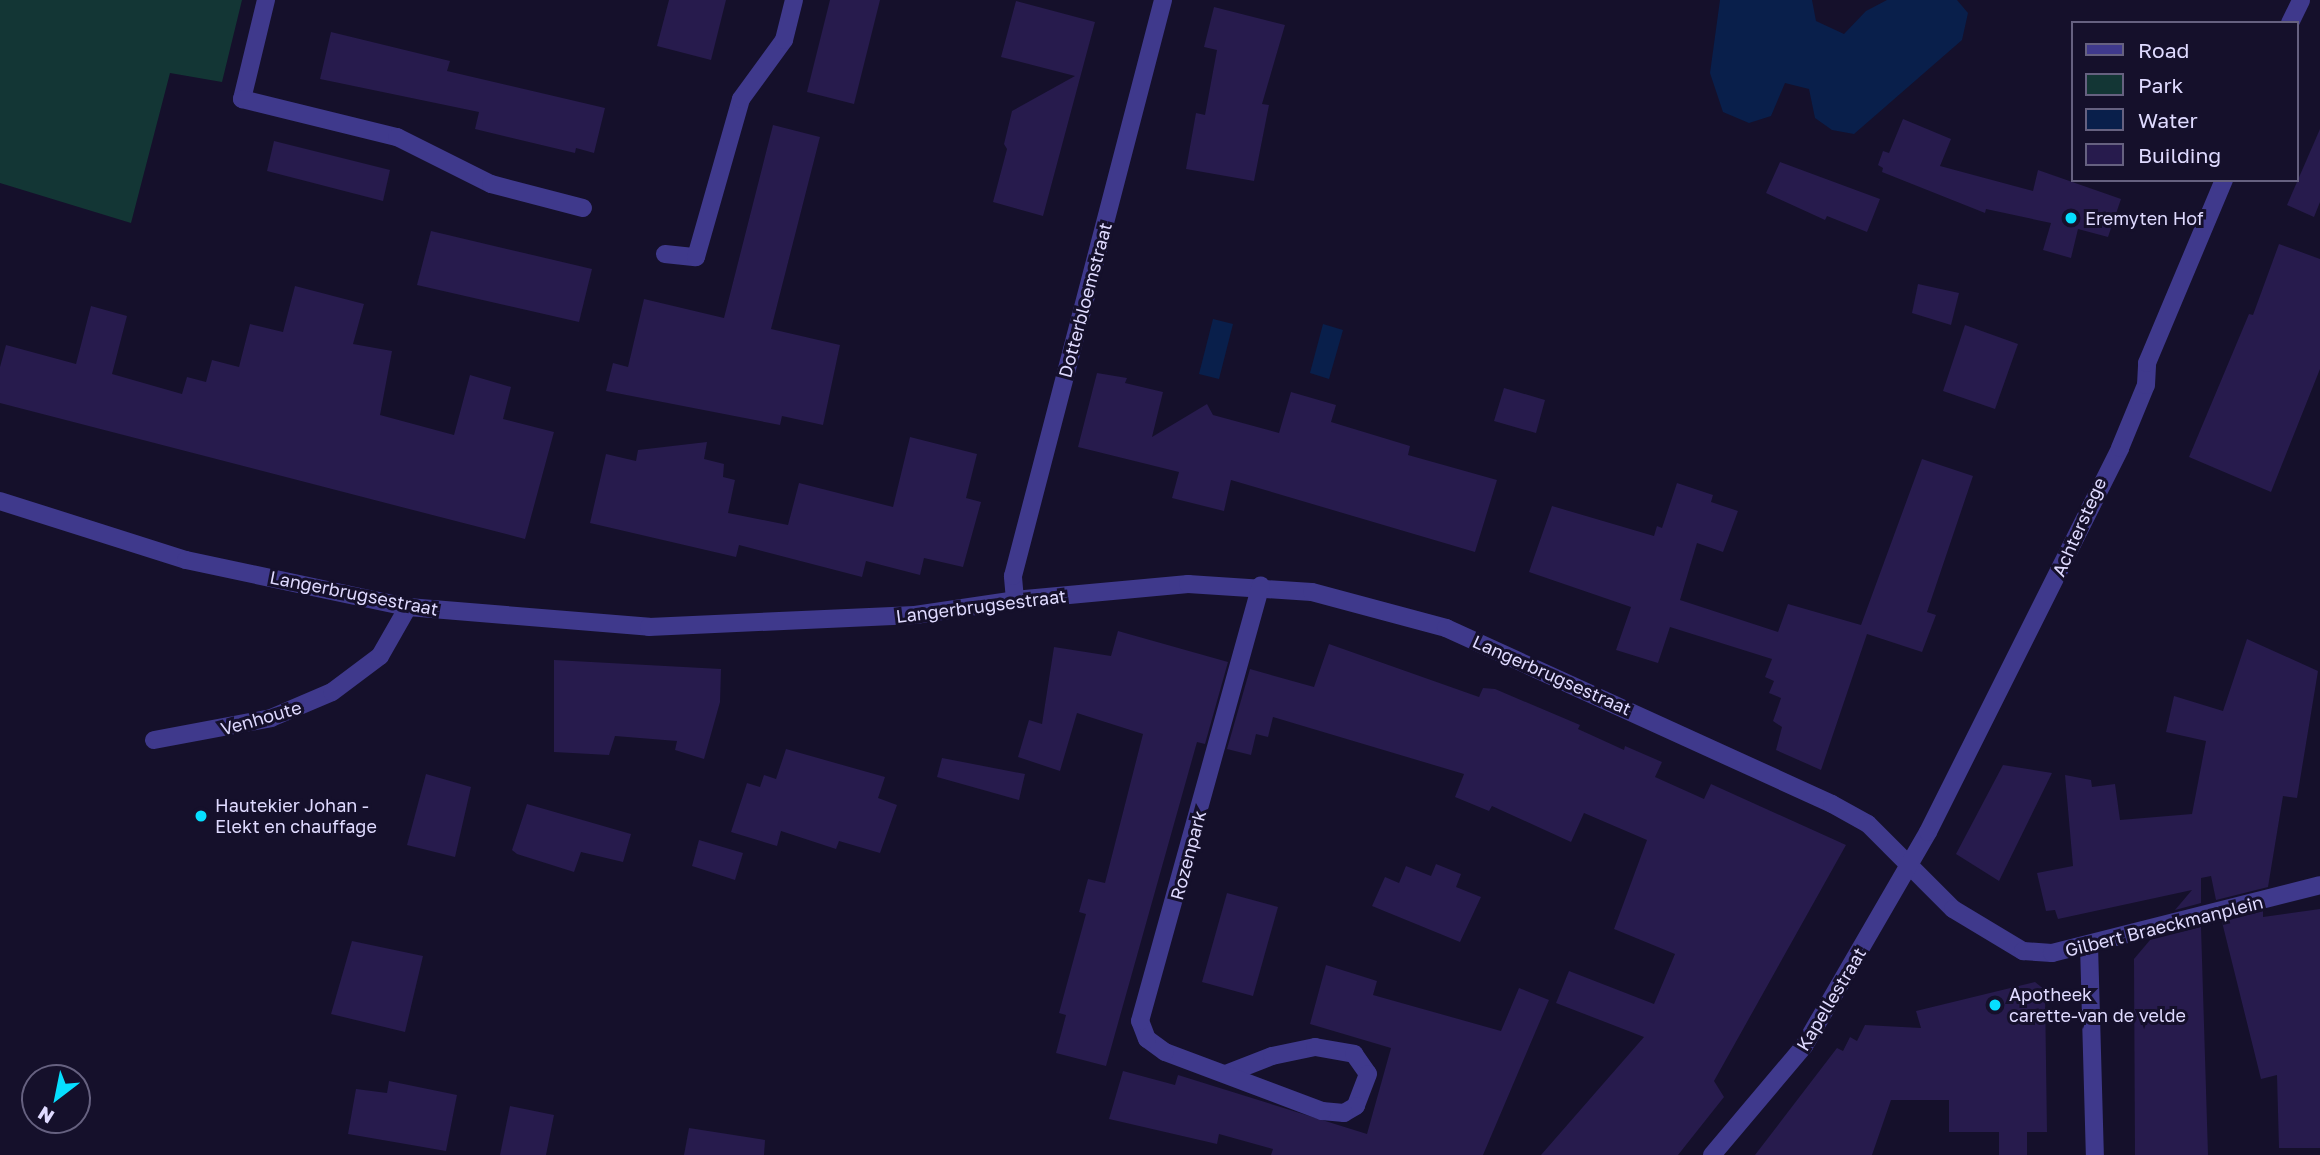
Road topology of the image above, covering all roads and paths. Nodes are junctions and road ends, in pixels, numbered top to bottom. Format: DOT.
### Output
graph roads {
  1 [pos="266,0"];
  2 [pos="794,0"];
  3 [pos="1163,0"];
  4 [pos="2301,0"];
  5 [pos="2291,21"];
  6 [pos="2223,182"];
  7 [pos="583,208"];
  8 [pos="665,254"];
  9 [pos="0,501"];
  10 [pos="1261,586"];
  11 [pos="1015,600"];
  12 [pos="408,607"];
  13 [pos="154,740"];
  14 [pos="1910,866"];
  15 [pos="2320,885"];
  16 [pos="2089,945"];
  17 [pos="1226,1074"];
  18 [pos="1712,1155"];
  19 [pos="2095,1155"];
  1 -- 7 [label="street"];
  2 -- 8 [label="street"];
  3 -- 11 [label="street, Dotterbloemstraat"];
  4 -- 5 [label="street"];
  6 -- 14 [label="street, Achterstege"];
  9 -- 12 [label="street, Langerbrugsestraat"];
  10 -- 11 [label="street, Langerbrugsestraat"];
  10 -- 14 [label="street, Langerbrugsestraat"];
  10 -- 17 [label="street, Rozenpark"];
  11 -- 12 [label="street, Langerbrugsestraat"];
  12 -- 13 [label="street, Venhoute"];
  14 -- 16 [label="street, Gilbert Braeckmanplein"];
  14 -- 18 [label="street, Kapellestraat"];
  15 -- 16 [label="street, Gilbert Braeckmanplein"];
  16 -- 19 [label="street"];
  17 -- 17 [label="street, Rozenpark"];
}
